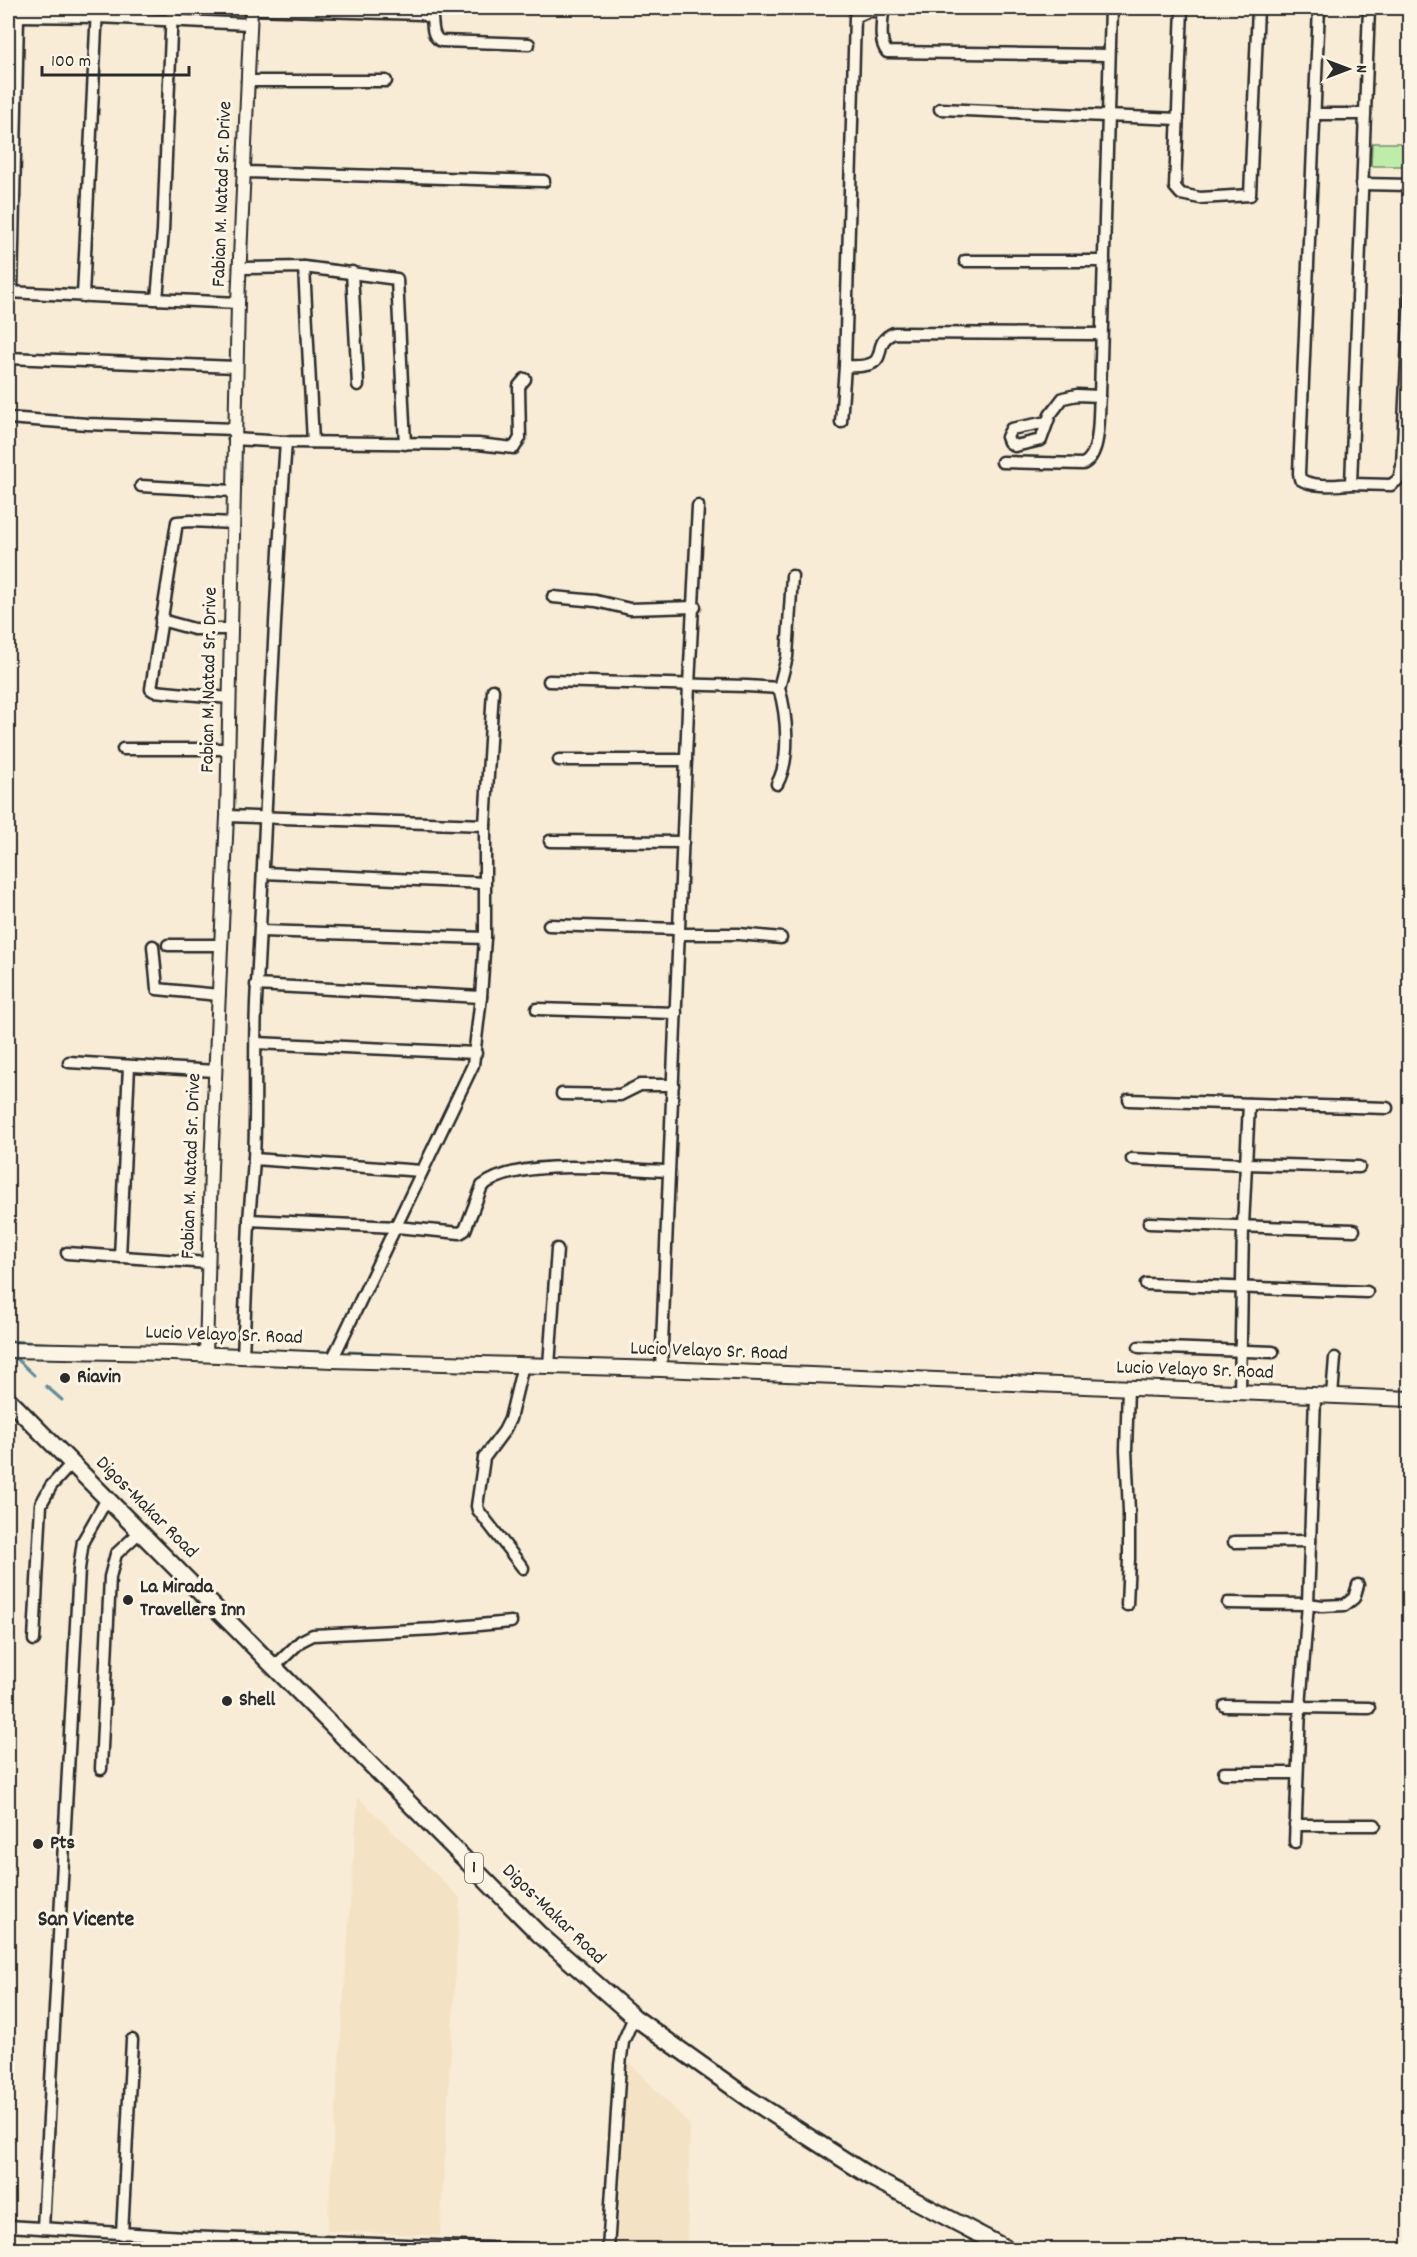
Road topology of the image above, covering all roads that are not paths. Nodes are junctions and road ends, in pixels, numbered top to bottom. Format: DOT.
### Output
graph roads {
  1 [pos="172,8"];
  2 [pos="251,8"];
  3 [pos="1111,8"];
  4 [pos="1182,8"];
  5 [pos="1258,8"];
  6 [pos="1319,8"];
  7 [pos="1369,8"];
  8 [pos="886,9"];
  9 [pos="97,12"];
  10 [pos="13,15"];
  11 [pos="172,21"];
  12 [pos="250,24"];
  13 [pos="529,44"];
  14 [pos="1109,55"];
  15 [pos="247,81"];
  16 [pos="386,81"];
  17 [pos="940,109"];
  18 [pos="1314,114"];
  19 [pos="1365,114"];
  20 [pos="1108,116"];
  21 [pos="1178,119"];
  22 [pos="12,151"];
  23 [pos="243,172"];
  24 [pos="544,181"];
  25 [pos="1362,184"];
  26 [pos="1410,185"];
  27 [pos="965,261"];
  28 [pos="1104,261"];
  29 [pos="304,267"];
  30 [pos="239,268"];
  31 [pos="352,272"];
  32 [pos="10,292"];
  33 [pos="1410,295"];
  34 [pos="83,296"];
  35 [pos="157,299"];
  36 [pos="238,303"];
  37 [pos="1101,334"];
  38 [pos="8,358"];
  39 [pos="845,366"];
  40 [pos="236,367"];
  41 [pos="525,379"];
  42 [pos="358,385"];
  43 [pos="1100,396"];
  44 [pos="8,418"];
  45 [pos="841,422"];
  46 [pos="1047,422"];
  47 [pos="235,434"];
  48 [pos="286,442"];
  49 [pos="314,442"];
  50 [pos="405,444"];
  51 [pos="1002,462"];
  52 [pos="1351,484"];
  53 [pos="141,486"];
  54 [pos="233,491"];
  55 [pos="698,506"];
  56 [pos="233,522"];
  57 [pos="792,576"];
  58 [pos="553,597"];
  59 [pos="694,607"];
  60 [pos="161,620"];
  61 [pos="231,629"];
  62 [pos="549,681"];
  63 [pos="689,685"];
  64 [pos="779,688"];
  65 [pos="493,690"];
  66 [pos="229,698"];
  67 [pos="123,749"];
  68 [pos="228,749"];
  69 [pos="559,760"];
  70 [pos="686,760"];
  71 [pos="777,784"];
  72 [pos="227,816"];
  73 [pos="265,818"];
  74 [pos="485,825"];
  75 [pos="550,841"];
  76 [pos="683,842"];
  77 [pos="264,873"];
  78 [pos="484,883"];
  79 [pos="549,925"];
  80 [pos="261,931"];
  81 [pos="679,932"];
  82 [pos="485,938"];
  83 [pos="781,938"];
  84 [pos="168,945"];
  85 [pos="221,945"];
  86 [pos="153,946"];
  87 [pos="256,985"];
  88 [pos="219,995"];
  89 [pos="481,997"];
  90 [pos="537,1009"];
  91 [pos="676,1013"];
  92 [pos="256,1043"];
  93 [pos="476,1053"];
  94 [pos="69,1062"];
  95 [pos="129,1066"];
  96 [pos="215,1071"];
  97 [pos="673,1085"];
  98 [pos="562,1094"];
  99 [pos="1129,1100"];
  100 [pos="1249,1104"];
  101 [pos="1387,1108"];
  102 [pos="254,1159"];
  103 [pos="1132,1159"];
  104 [pos="1246,1164"];
  105 [pos="1359,1167"];
  106 [pos="422,1171"];
  107 [pos="669,1171"];
  108 [pos="249,1220"];
  109 [pos="1149,1223"];
  110 [pos="396,1227"];
  111 [pos="1243,1227"];
  112 [pos="1354,1230"];
  113 [pos="557,1249"];
  114 [pos="68,1253"];
  115 [pos="120,1257"];
  116 [pos="208,1263"];
  117 [pos="1146,1284"];
  118 [pos="1242,1289"];
  119 [pos="1367,1292"];
  120 [pos="1139,1347"];
  121 [pos="8,1350"];
  122 [pos="1240,1351"];
  123 [pos="1273,1352"];
  124 [pos="206,1354"];
  125 [pos="243,1356"];
  126 [pos="1335,1358"];
  127 [pos="332,1360"];
  128 [pos="523,1365"];
  129 [pos="549,1366"];
  130 [pos="661,1369"];
  131 [pos="1128,1388"];
  132 [pos="1240,1392"];
  133 [pos="1315,1396"];
  134 [pos="1332,1396"];
  135 [pos="8,1399"];
  136 [pos="1410,1399"];
  137 [pos="72,1463"];
  138 [pos="107,1499"];
  139 [pos="140,1532"];
  140 [pos="1310,1541"];
  141 [pos="1234,1542"];
  142 [pos="523,1568"];
  143 [pos="1358,1585"];
  144 [pos="1228,1603"];
  145 [pos="1308,1604"];
  146 [pos="1127,1605"];
  147 [pos="511,1622"];
  148 [pos="34,1640"];
  149 [pos="274,1667"];
  150 [pos="1226,1706"];
  151 [pos="1300,1707"];
  152 [pos="1369,1708"];
  153 [pos="101,1769"];
  154 [pos="1224,1773"];
  155 [pos="1297,1773"];
  156 [pos="1295,1826"];
  157 [pos="1375,1826"];
  158 [pos="1295,1842"];
  159 [pos="634,2017"];
  160 [pos="132,2040"];
  161 [pos="8,2226"];
  162 [pos="43,2228"];
  163 [pos="122,2234"];
  164 [pos="289,2245"];
  165 [pos="440,2247"];
  166 [pos="532,2249"];
  167 [pos="547,2250"];
  168 [pos="609,2250"];
  169 [pos="1009,2250"];
  1 -- 11 [label="street"];
  2 -- 12 [label="street, Fabian M. Natad Sr. Drive"];
  2 -- 13 [label="street"];
  3 -- 14 [label="street"];
  4 -- 21 [label="street"];
  5 -- 21 [label="street"];
  6 -- 18 [label="street"];
  7 -- 19 [label="street"];
  8 -- 14 [label="street"];
  8 -- 39 [label="street"];
  9 -- 10 [label="street"];
  9 -- 11 [label="street"];
  9 -- 34 [label="street"];
  10 -- 22 [label="street"];
  11 -- 12 [label="street"];
  11 -- 35 [label="street"];
  12 -- 15 [label="street, Fabian M. Natad Sr. Drive"];
  14 -- 20 [label="street"];
  15 -- 16 [label="street"];
  15 -- 23 [label="street, Fabian M. Natad Sr. Drive"];
  17 -- 20 [label="street"];
  18 -- 19 [label="street"];
  18 -- 52 [label="street"];
  19 -- 25 [label="street"];
  20 -- 21 [label="street"];
  20 -- 28 [label="street"];
  22 -- 32 [label="street"];
  23 -- 24 [label="street"];
  23 -- 30 [label="street, Fabian M. Natad Sr. Drive"];
  25 -- 26 [label="street"];
  25 -- 52 [label="street"];
  27 -- 28 [label="street"];
  28 -- 37 [label="street"];
  29 -- 30 [label="street"];
  29 -- 31 [label="street"];
  29 -- 49 [label="street"];
  30 -- 36 [label="street, Fabian M. Natad Sr. Drive"];
  31 -- 42 [label="street"];
  31 -- 50 [label="street"];
  32 -- 34 [label="street"];
  33 -- 52 [label="street"];
  34 -- 35 [label="street"];
  35 -- 36 [label="street"];
  36 -- 40 [label="street, Fabian M. Natad Sr. Drive"];
  37 -- 39 [label="street"];
  37 -- 43 [label="street"];
  38 -- 40 [label="street"];
  39 -- 45 [label="street"];
  40 -- 47 [label="street, Fabian M. Natad Sr. Drive"];
  41 -- 50 [label="street"];
  43 -- 46 [label="street"];
  43 -- 51 [label="street"];
  44 -- 47 [label="street"];
  47 -- 48 [label="street"];
  47 -- 54 [label="street, Fabian M. Natad Sr. Drive"];
  48 -- 49 [label="street"];
  48 -- 73 [label="street"];
  49 -- 50 [label="street"];
  53 -- 54 [label="street"];
  54 -- 56 [label="street, Fabian M. Natad Sr. Drive"];
  55 -- 59 [label="street"];
  56 -- 60 [label="street"];
  56 -- 61 [label="street, Fabian M. Natad Sr. Drive"];
  57 -- 64 [label="street"];
  58 -- 59 [label="street"];
  59 -- 63 [label="street"];
  60 -- 61 [label="street"];
  60 -- 66 [label="street"];
  61 -- 66 [label="street, Fabian M. Natad Sr. Drive"];
  62 -- 63 [label="street"];
  63 -- 64 [label="street"];
  63 -- 70 [label="street"];
  64 -- 71 [label="street"];
  65 -- 74 [label="street"];
  66 -- 68 [label="street, Fabian M. Natad Sr. Drive"];
  67 -- 68 [label="street"];
  68 -- 72 [label="street, Fabian M. Natad Sr. Drive"];
  69 -- 70 [label="street"];
  70 -- 76 [label="street"];
  72 -- 73 [label="street"];
  72 -- 85 [label="street, Fabian M. Natad Sr. Drive"];
  73 -- 74 [label="street"];
  73 -- 77 [label="street"];
  74 -- 78 [label="street"];
  75 -- 76 [label="street"];
  76 -- 81 [label="street"];
  77 -- 78 [label="street"];
  77 -- 80 [label="street"];
  78 -- 82 [label="street"];
  79 -- 81 [label="street"];
  80 -- 82 [label="street"];
  80 -- 87 [label="street"];
  81 -- 83 [label="street"];
  81 -- 91 [label="street"];
  82 -- 89 [label="street"];
  84 -- 85 [label="street"];
  85 -- 88 [label="street, Fabian M. Natad Sr. Drive"];
  86 -- 88 [label="street"];
  87 -- 89 [label="street"];
  87 -- 92 [label="street"];
  88 -- 96 [label="street, Fabian M. Natad Sr. Drive"];
  89 -- 93 [label="street"];
  90 -- 91 [label="street"];
  91 -- 97 [label="street"];
  92 -- 93 [label="street"];
  92 -- 102 [label="street"];
  93 -- 106 [label="street"];
  94 -- 95 [label="street"];
  95 -- 96 [label="street"];
  95 -- 115 [label="street"];
  96 -- 116 [label="street, Fabian M. Natad Sr. Drive"];
  97 -- 98 [label="street"];
  97 -- 107 [label="street"];
  99 -- 100 [label="street"];
  100 -- 101 [label="street"];
  100 -- 104 [label="street"];
  102 -- 106 [label="street"];
  102 -- 108 [label="street"];
  103 -- 104 [label="street"];
  104 -- 105 [label="street"];
  104 -- 111 [label="street"];
  106 -- 110 [label="street"];
  107 -- 110 [label="street"];
  107 -- 130 [label="street"];
  108 -- 110 [label="street"];
  108 -- 125 [label="street"];
  109 -- 111 [label="street"];
  110 -- 127 [label="street"];
  111 -- 112 [label="street"];
  111 -- 118 [label="street"];
  113 -- 129 [label="street"];
  114 -- 115 [label="street"];
  115 -- 116 [label="street"];
  116 -- 124 [label="street, Fabian M. Natad Sr. Drive"];
  117 -- 118 [label="street"];
  118 -- 119 [label="street"];
  118 -- 122 [label="street"];
  120 -- 122 [label="street"];
  121 -- 124 [label="main road, Lucio Velayo Sr. Road"];
  122 -- 123 [label="street"];
  122 -- 132 [label="street"];
  124 -- 125 [label="main road, Lucio Velayo Sr. Road"];
  125 -- 127 [label="main road, Lucio Velayo Sr. Road"];
  126 -- 134 [label="street"];
  127 -- 128 [label="main road, Lucio Velayo Sr. Road"];
  128 -- 129 [label="main road, Lucio Velayo Sr. Road"];
  128 -- 142 [label="street"];
  129 -- 130 [label="main road, Lucio Velayo Sr. Road"];
  130 -- 131 [label="main road, Lucio Velayo Sr. Road"];
  131 -- 132 [label="main road, Lucio Velayo Sr. Road"];
  131 -- 146 [label="street"];
  132 -- 133 [label="main road, Lucio Velayo Sr. Road"];
  133 -- 134 [label="main road, Lucio Velayo Sr. Road"];
  133 -- 140 [label="street"];
  134 -- 136 [label="main road, Lucio Velayo Sr. Road"];
  135 -- 137 [label="main road, Digos-Makar Road / 1"];
  137 -- 138 [label="main road, Digos-Makar Road / 1"];
  137 -- 148 [label="street"];
  138 -- 139 [label="main road, Digos-Makar Road / 1"];
  138 -- 162 [label="street"];
  139 -- 149 [label="main road, Digos-Makar Road / 1"];
  139 -- 153 [label="street"];
  140 -- 141 [label="street"];
  140 -- 145 [label="street"];
  143 -- 145 [label="street"];
  144 -- 145 [label="street"];
  145 -- 151 [label="street"];
  147 -- 149 [label="street"];
  149 -- 159 [label="main road, Digos-Makar Road / 1"];
  150 -- 151 [label="street"];
  151 -- 152 [label="street"];
  151 -- 155 [label="street"];
  154 -- 155 [label="street"];
  155 -- 156 [label="street"];
  156 -- 157 [label="street"];
  156 -- 158 [label="street"];
  159 -- 168 [label="street"];
  159 -- 169 [label="main road, Digos-Makar Road / 1"];
  160 -- 163 [label="street"];
  161 -- 162 [label="street"];
  162 -- 163 [label="street"];
  163 -- 164 [label="street"];
  164 -- 165 [label="street"];
  165 -- 166 [label="street"];
  166 -- 167 [label="street"];
}
